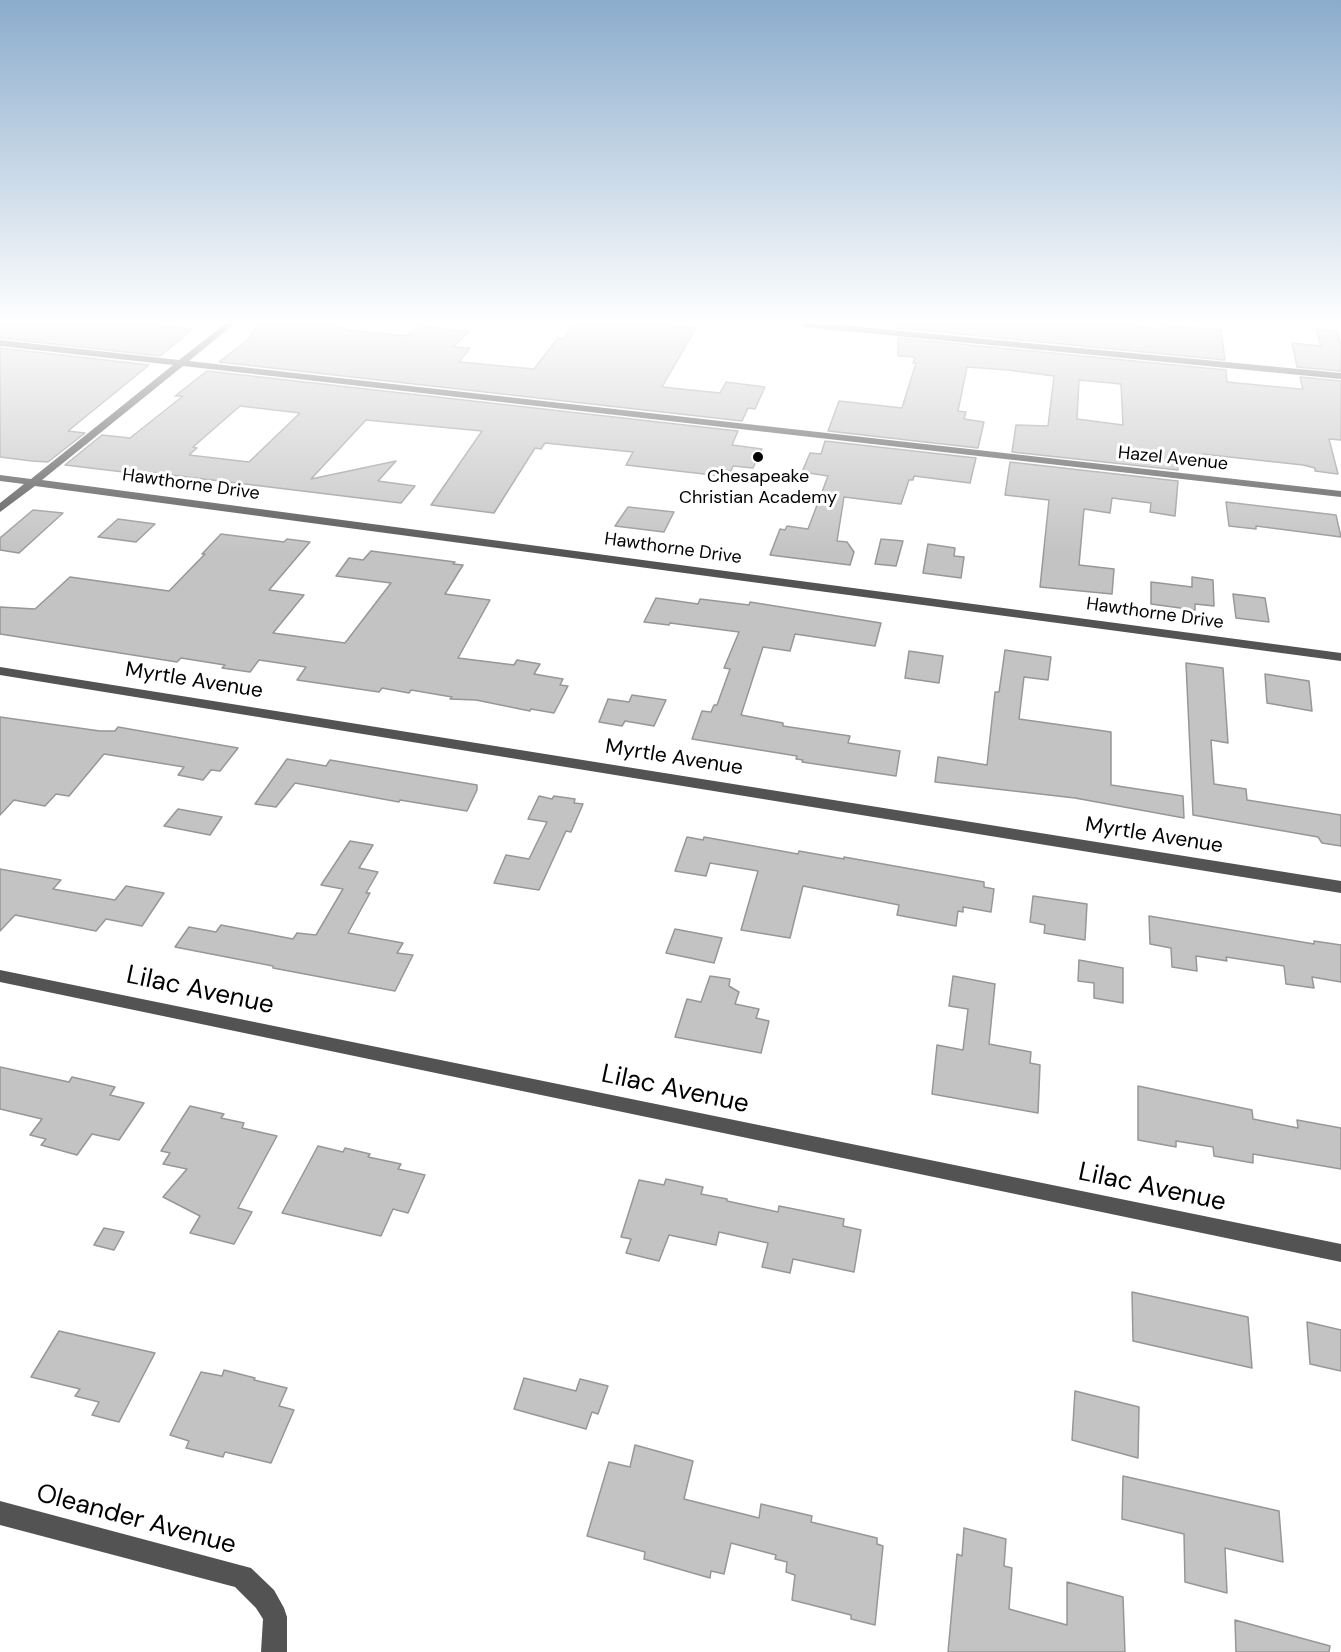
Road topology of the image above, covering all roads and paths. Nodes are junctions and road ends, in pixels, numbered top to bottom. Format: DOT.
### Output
graph roads {
  1 [pos="134,401"];
  2 [pos="511,401"];
  3 [pos="0,478"];
  4 [pos="33,482"];
  5 [pos="1341,494"];
  6 [pos="0,509"];
  7 [pos="1341,657"];
  8 [pos="0,671"];
  9 [pos="1341,887"];
  10 [pos="0,976"];
  11 [pos="1341,1253"];
  12 [pos="0,1513"];
  13 [pos="274,1652"];
  1 -- 4 [label="street"];
  2 -- 5 [label="street, Hazel Avenue"];
  3 -- 4 [label="street, Hawthorne Drive"];
  4 -- 6 [label="street"];
  4 -- 7 [label="street, Hawthorne Drive"];
  8 -- 9 [label="street, Myrtle Avenue"];
  10 -- 11 [label="street, Lilac Avenue"];
  12 -- 13 [label="street, Oleander Avenue"];
}
